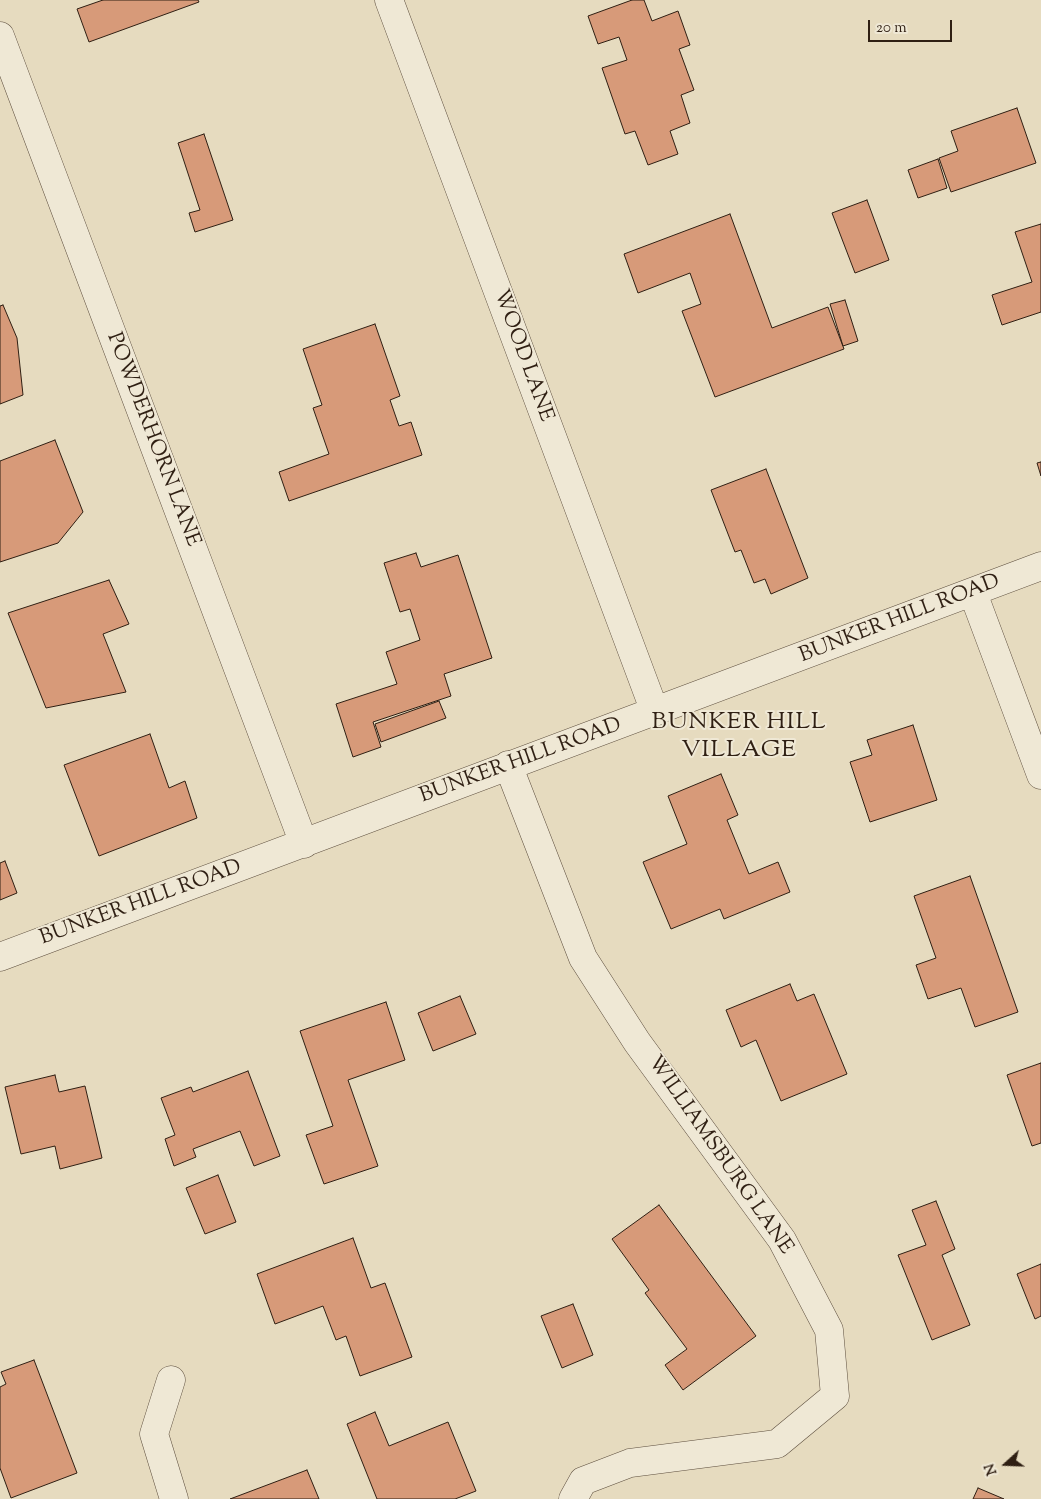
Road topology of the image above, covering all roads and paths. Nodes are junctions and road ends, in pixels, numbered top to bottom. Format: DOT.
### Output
graph roads {
  1 [pos="389,0"];
  2 [pos="0,36"];
  3 [pos="1041,566"];
  4 [pos="973,593"];
  5 [pos="655,712"];
  6 [pos="508,765"];
  7 [pos="1041,775"];
  8 [pos="304,844"];
  9 [pos="0,957"];
  10 [pos="171,1380"];
  11 [pos="174,1499"];
  12 [pos="573,1499"];
  1 -- 5 [label="street, WOOD LANE"];
  2 -- 8 [label="street, POWDERHORN LANE"];
  3 -- 4 [label="street, BUNKER HILL ROAD"];
  4 -- 5 [label="street, BUNKER HILL ROAD"];
  4 -- 7 [label="street"];
  5 -- 6 [label="street, BUNKER HILL ROAD"];
  6 -- 8 [label="street, BUNKER HILL ROAD"];
  6 -- 12 [label="street, WILLIAMSBURG LANE"];
  8 -- 9 [label="street, BUNKER HILL ROAD"];
  10 -- 11 [label="street"];
}
